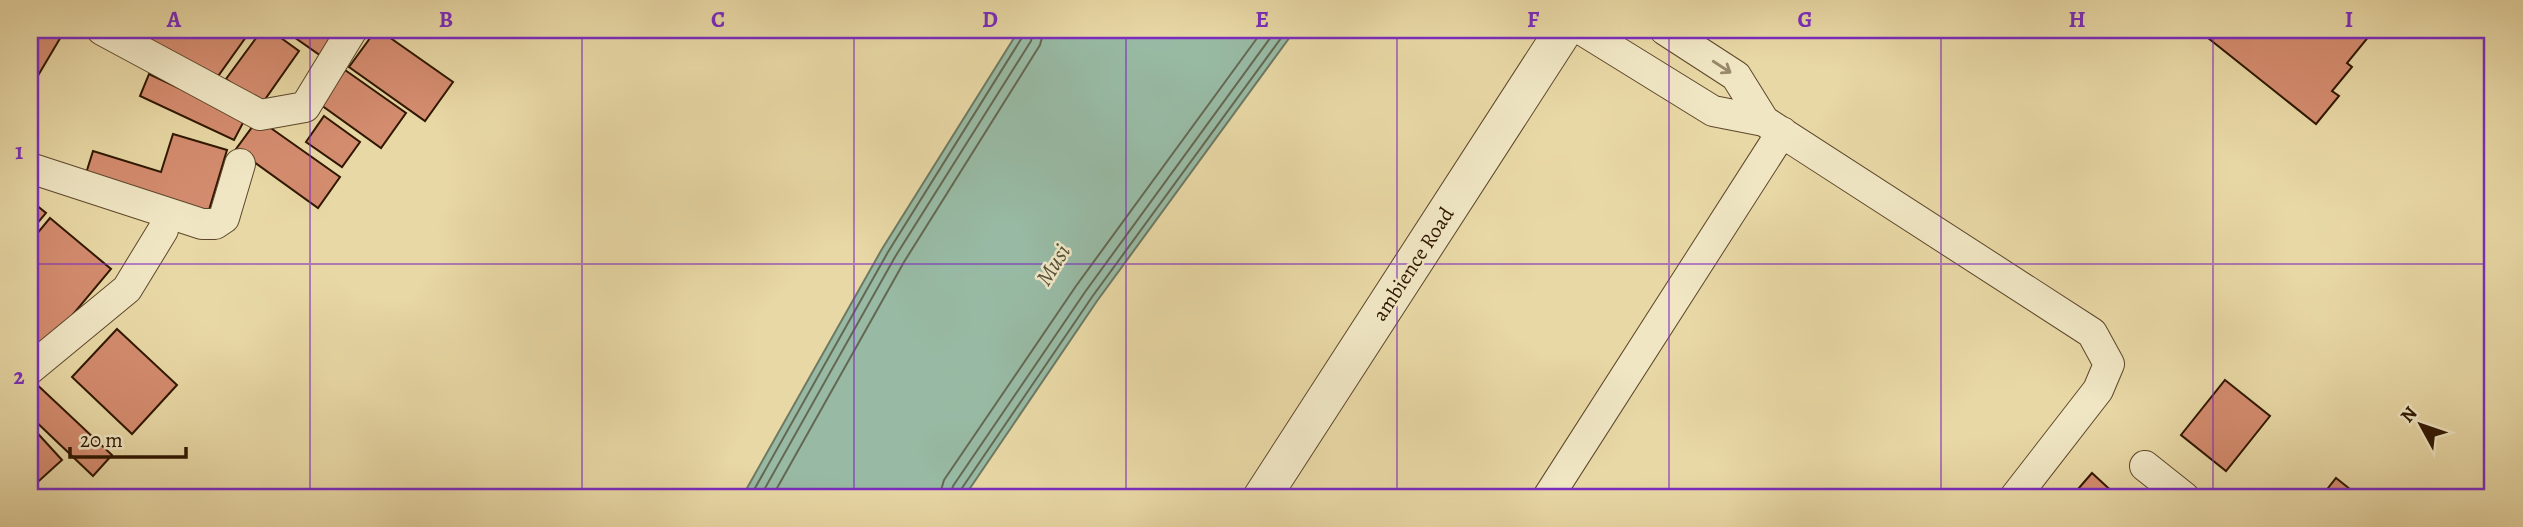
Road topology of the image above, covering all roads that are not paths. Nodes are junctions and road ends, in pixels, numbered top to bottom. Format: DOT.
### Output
graph roads {
  1 [pos="352,30"];
  2 [pos="1564,30"];
  3 [pos="1582,30"];
  4 [pos="1665,30"];
  5 [pos="115,33"];
  6 [pos="1773,127"];
  7 [pos="240,164"];
  8 [pos="30,168"];
  9 [pos="163,230"];
  10 [pos="30,369"];
  11 [pos="2145,466"];
  12 [pos="1262,497"];
  13 [pos="1548,497"];
  14 [pos="2015,497"];
  15 [pos="2184,497"];
  1 -- 5 [label="street"];
  2 -- 12 [label="street, ambience Road"];
  3 -- 6 [label="street"];
  4 -- 6 [label="street, one-way"];
  6 -- 13 [label="street"];
  6 -- 14 [label="street"];
  7 -- 8 [label="street"];
  9 -- 10 [label="street"];
  11 -- 15 [label="street"];
}
